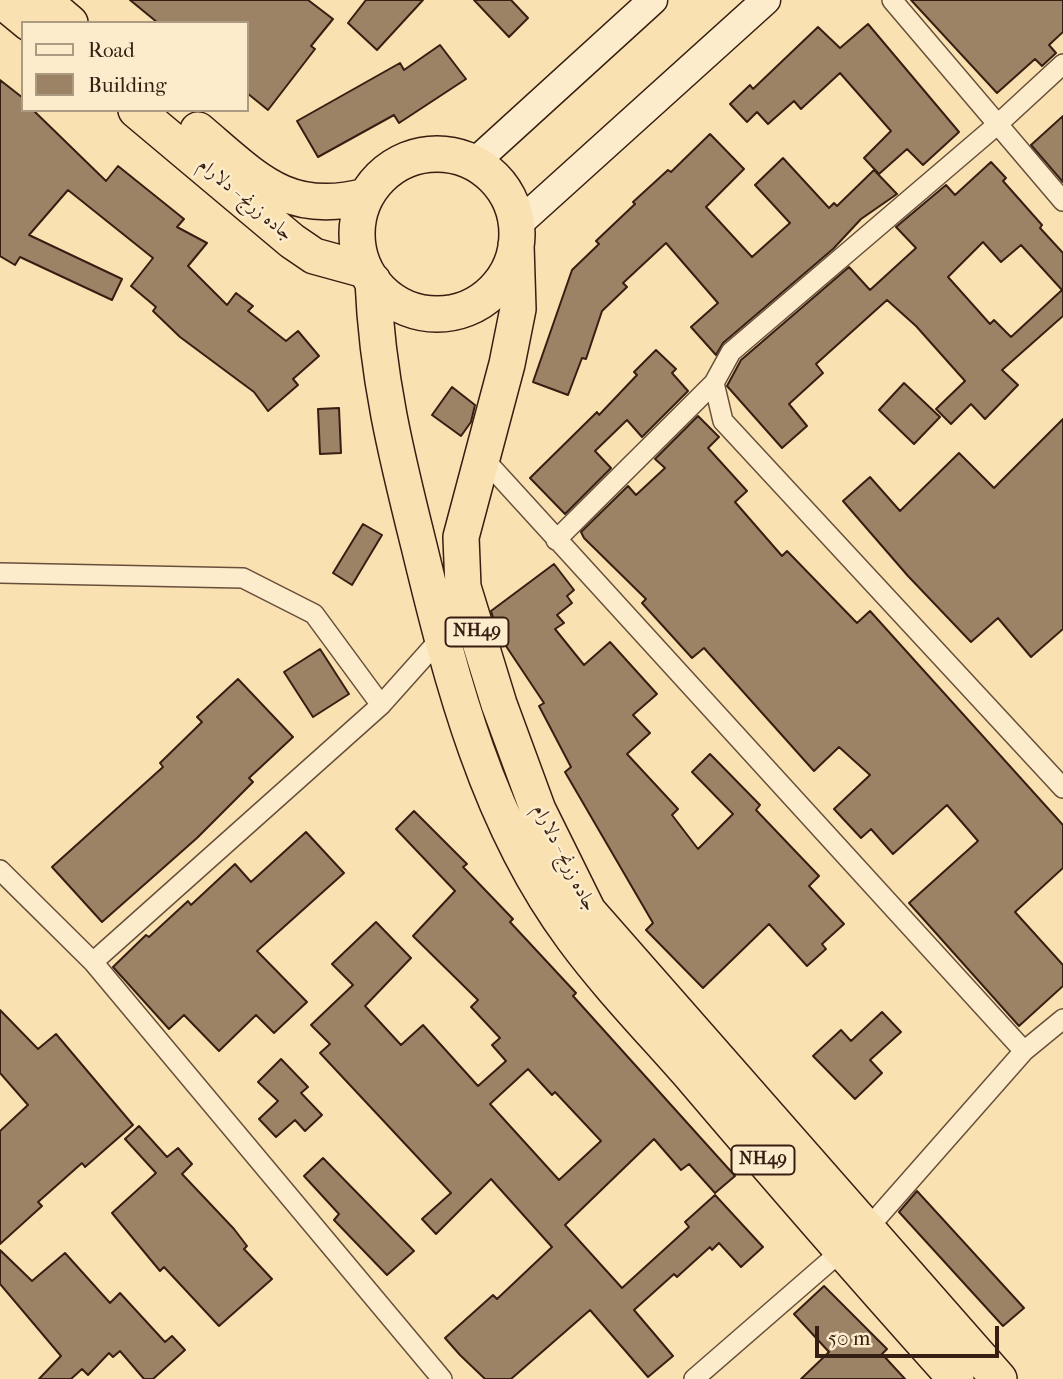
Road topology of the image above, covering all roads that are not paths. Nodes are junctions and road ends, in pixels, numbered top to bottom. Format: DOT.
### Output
graph roads {
  1 [pos="1,0"];
  2 [pos="43,0"];
  3 [pos="653,0"];
  4 [pos="765,0"];
  5 [pos="892,0"];
  6 [pos="27,21"];
  7 [pos="68,21"];
  8 [pos="1063,64"];
  9 [pos="138,112"];
  10 [pos="177,112"];
  11 [pos="998,124"];
  12 [pos="474,163"];
  13 [pos="366,196"];
  14 [pos="1063,201"];
  15 [pos="517,235"];
  16 [pos="369,276"];
  17 [pos="714,383"];
  18 [pos="483,458"];
  19 [pos="556,540"];
  20 [pos="1,575"];
  21 [pos="440,639"];
  22 [pos="380,705"];
  23 [pos="1063,788"];
  24 [pos="0,870"];
  25 [pos="93,962"];
  26 [pos="1063,1019"];
  27 [pos="1024,1051"];
  28 [pos="869,1227"];
  29 [pos="840,1251"];
  30 [pos="442,1379"];
  31 [pos="694,1379"];
  32 [pos="956,1379"];
  33 [pos="999,1379"];
  1 -- 6 [label="highway"];
  2 -- 7 [label="highway"];
  3 -- 12 [label="main road"];
  4 -- 15 [label="main road"];
  5 -- 11 [label="street"];
  8 -- 11 [label="street"];
  9 -- 16 [label="highway, جاده زرنج - دلارام"];
  10 -- 13 [label="highway, جاده زرنج - دلارام"];
  11 -- 14 [label="street"];
  11 -- 17 [label="street"];
  12 -- 13 [label="highway, NH49"];
  12 -- 15 [label="highway, NH49"];
  13 -- 16 [label="highway, NH49"];
  15 -- 16 [label="highway"];
  15 -- 18 [label="highway, جاده زرنج - دلارام / NH49"];
  16 -- 21 [label="highway, جاده زرنج - دلارام / NH49"];
  17 -- 19 [label="street"];
  17 -- 23 [label="street"];
  18 -- 19 [label="street"];
  18 -- 28 [label="highway, جاده زرنج - دلارام / NH49"];
  19 -- 27 [label="street"];
  20 -- 22 [label="street"];
  21 -- 22 [label="street"];
  21 -- 29 [label="highway, جاده زرنج - دلارام / NH49"];
  22 -- 25 [label="street"];
  24 -- 25 [label="street"];
  25 -- 30 [label="street"];
  26 -- 27 [label="street"];
  27 -- 28 [label="street"];
  28 -- 29 [label="street"];
  28 -- 33 [label="highway, جاده زرنج - دلارام / NH49"];
  29 -- 31 [label="street"];
  29 -- 32 [label="highway, جاده زرنج - دلارام / NH49"];
}
